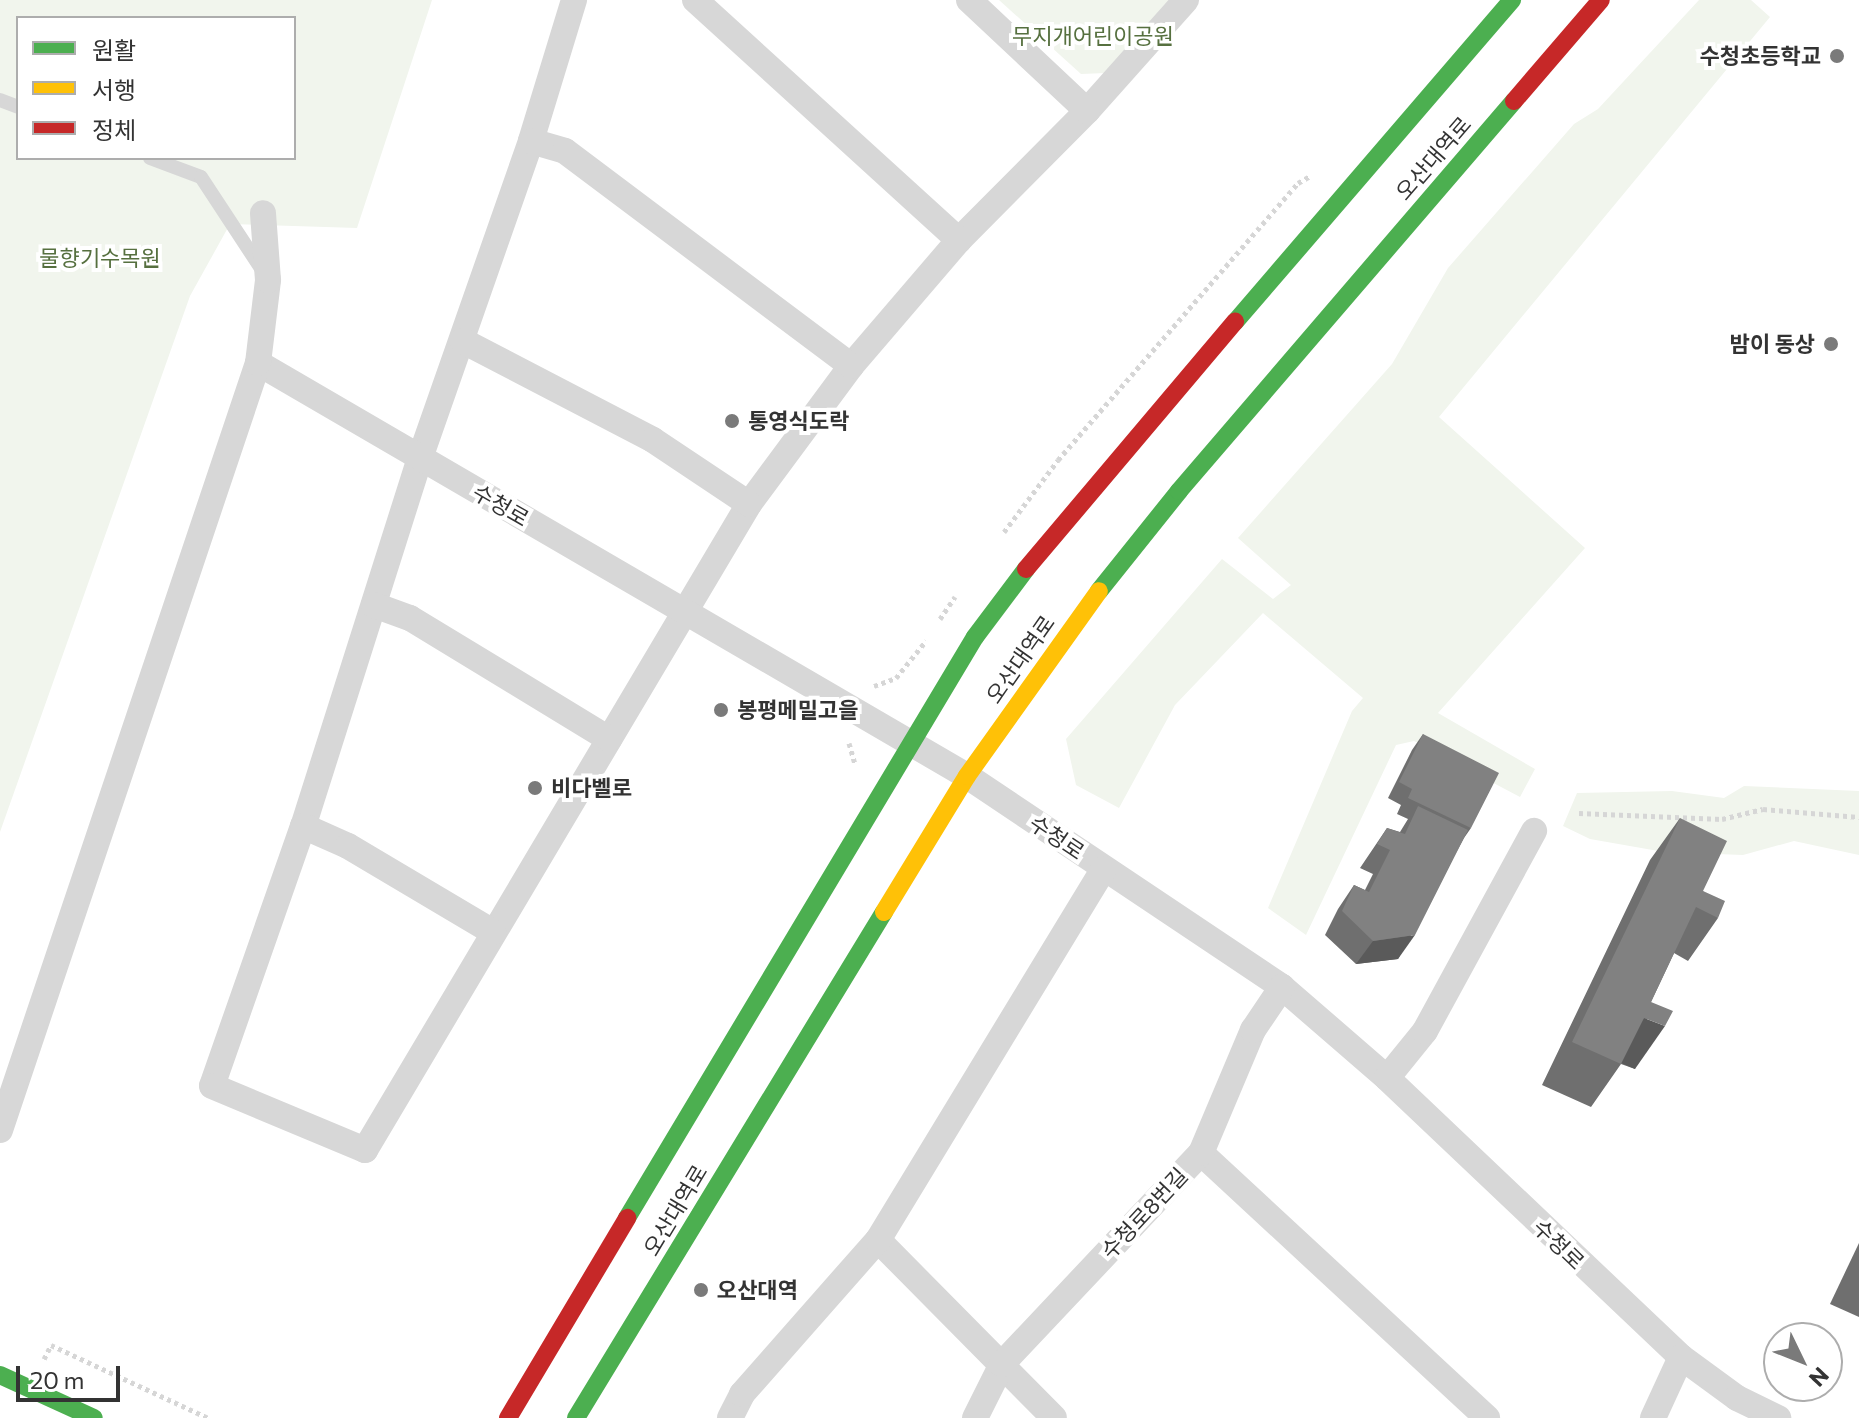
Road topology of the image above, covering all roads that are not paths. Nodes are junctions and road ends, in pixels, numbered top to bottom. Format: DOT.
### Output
graph roads {
  1 [pos="574,0"];
  2 [pos="695,0"];
  3 [pos="969,0"];
  4 [pos="1186,0"];
  5 [pos="1512,0"];
  6 [pos="1601,0"];
  7 [pos="1087,111"];
  8 [pos="531,141"];
  9 [pos="155,160"];
  10 [pos="263,213"];
  11 [pos="959,240"];
  12 [pos="268,280"];
  13 [pos="463,341"];
  14 [pos="258,363"];
  15 [pos="851,366"];
  16 [pos="420,458"];
  17 [pos="749,504"];
  18 [pos="374,605"];
  19 [pos="686,612"];
  20 [pos="609,739"];
  21 [pos="909,742"];
  22 [pos="967,776"];
  23 [pos="303,826"];
  24 [pos="1534,831"];
  25 [pos="1104,869"];
  26 [pos="493,932"];
  27 [pos="1282,987"];
  28 [pos="1387,1078"];
  29 [pos="0,1130"];
  30 [pos="1201,1153"];
  31 [pos="878,1240"];
  32 [pos="1681,1357"];
  33 [pos="1002,1364"];
  34 [pos="0,1375"];
  35 [pos="94,1418"];
  36 [pos="508,1418"];
  37 [pos="576,1418"];
  38 [pos="730,1418"];
  39 [pos="975,1418"];
  40 [pos="1054,1418"];
  41 [pos="1487,1418"];
  42 [pos="1653,1418"];
  43 [pos="1778,1418"];
  1 -- 8 [label="street"];
  2 -- 11 [label="street"];
  3 -- 7 [label="street"];
  4 -- 7 [label="street"];
  5 -- 21 [label="main road, 오산대역로"];
  6 -- 22 [label="main road, 오산대역로"];
  7 -- 11 [label="street"];
  8 -- 13 [label="street"];
  8 -- 15 [label="street"];
  9 -- 12 [label="lane"];
  10 -- 12 [label="street"];
  11 -- 15 [label="street"];
  12 -- 14 [label="street"];
  13 -- 16 [label="street"];
  13 -- 17 [label="street"];
  14 -- 16 [label="street, 수청로"];
  14 -- 29 [label="street"];
  15 -- 17 [label="street"];
  16 -- 18 [label="street"];
  16 -- 19 [label="street, 수청로"];
  17 -- 19 [label="street"];
  18 -- 20 [label="street"];
  18 -- 23 [label="street"];
  19 -- 20 [label="street"];
  19 -- 21 [label="street, 수청로"];
  20 -- 26 [label="street"];
  21 -- 22 [label="street, 수청로"];
  21 -- 36 [label="main road, 오산대역로"];
  22 -- 25 [label="street, 수청로"];
  22 -- 37 [label="main road, 오산대역로"];
  23 -- 26 [label="street"];
  23 -- 26 [label="street"];
  24 -- 28 [label="street"];
  25 -- 27 [label="street, 수청로"];
  25 -- 31 [label="street"];
  27 -- 28 [label="street, 수청로"];
  27 -- 30 [label="street, 수청로8번길"];
  28 -- 32 [label="street, 수청로"];
  30 -- 33 [label="street, 수청로8번길"];
  30 -- 41 [label="street"];
  31 -- 33 [label="street"];
  31 -- 38 [label="street"];
  32 -- 42 [label="street"];
  32 -- 43 [label="street, 수청로"];
  33 -- 39 [label="street, 수청로8번길"];
  33 -- 40 [label="street"];
  34 -- 35 [label="main road"];
}
